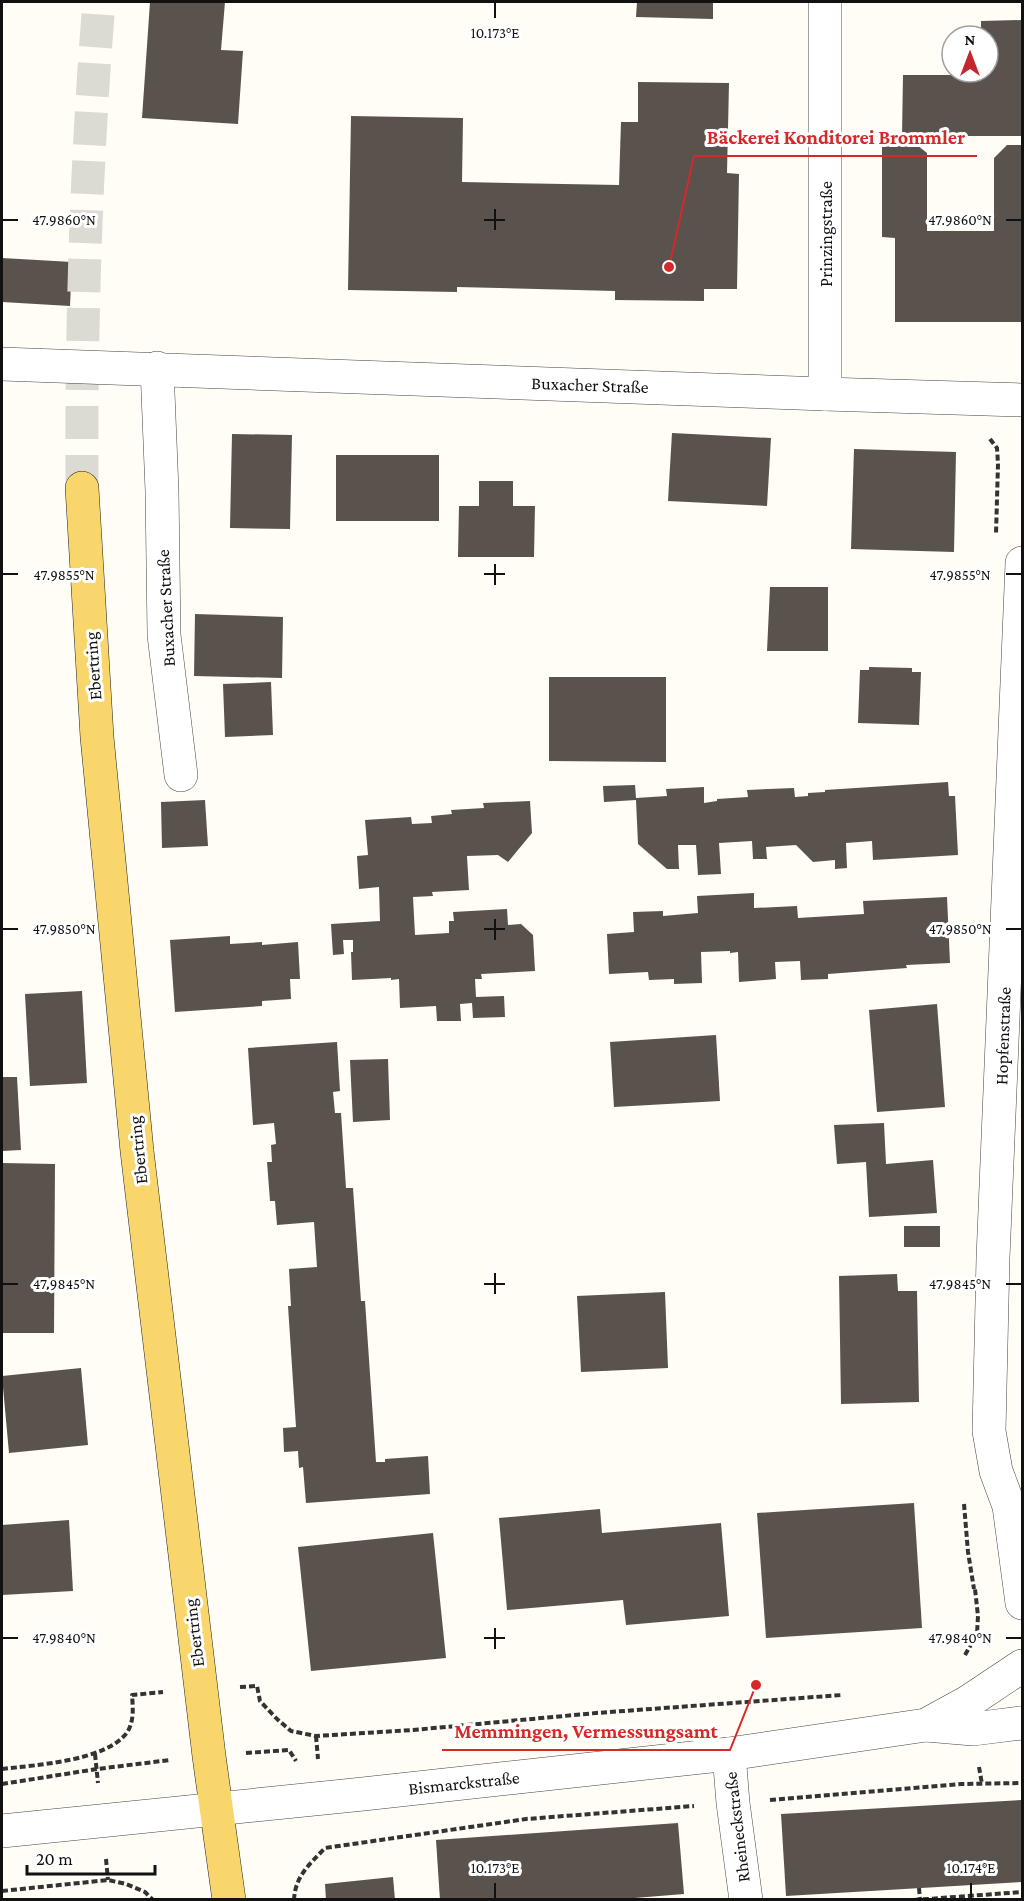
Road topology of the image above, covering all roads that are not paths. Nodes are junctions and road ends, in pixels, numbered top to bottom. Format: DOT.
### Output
graph roads {
  1 [pos="825,2"];
  2 [pos="2,364"];
  3 [pos="157,368"];
  4 [pos="825,394"];
  5 [pos="1023,400"];
  6 [pos="82,488"];
  7 [pos="1023,563"];
  8 [pos="181,775"];
  9 [pos="1016,1513"];
  10 [pos="1023,1603"];
  11 [pos="1023,1666"];
  12 [pos="1023,1723"];
  13 [pos="926,1725"];
  14 [pos="729,1754"];
  15 [pos="215,1810"];
  16 [pos="2,1831"];
  17 [pos="229,1899"];
  18 [pos="746,1899"];
  1 -- 4 [label="street, Prinzingstraße"];
  2 -- 3 [label="street, Buxacher Straße"];
  3 -- 4 [label="street, Buxacher Straße"];
  3 -- 8 [label="street, Buxacher Straße"];
  4 -- 5 [label="street, Buxacher Straße"];
  6 -- 15 [label="main road, Ebertring"];
  7 -- 9 [label="street, Hopfenstraße"];
  9 -- 10 [label="street, Hopfenstraße"];
  11 -- 13 [label="street, Bismarckstraße"];
  12 -- 13 [label="street, Bismarckstraße"];
  13 -- 14 [label="street, Bismarckstraße"];
  14 -- 15 [label="street, Bismarckstraße"];
  14 -- 18 [label="street, Rheineckstraße"];
  15 -- 16 [label="street, Bismarckstraße"];
  15 -- 17 [label="main road, Ebertring"];
}
